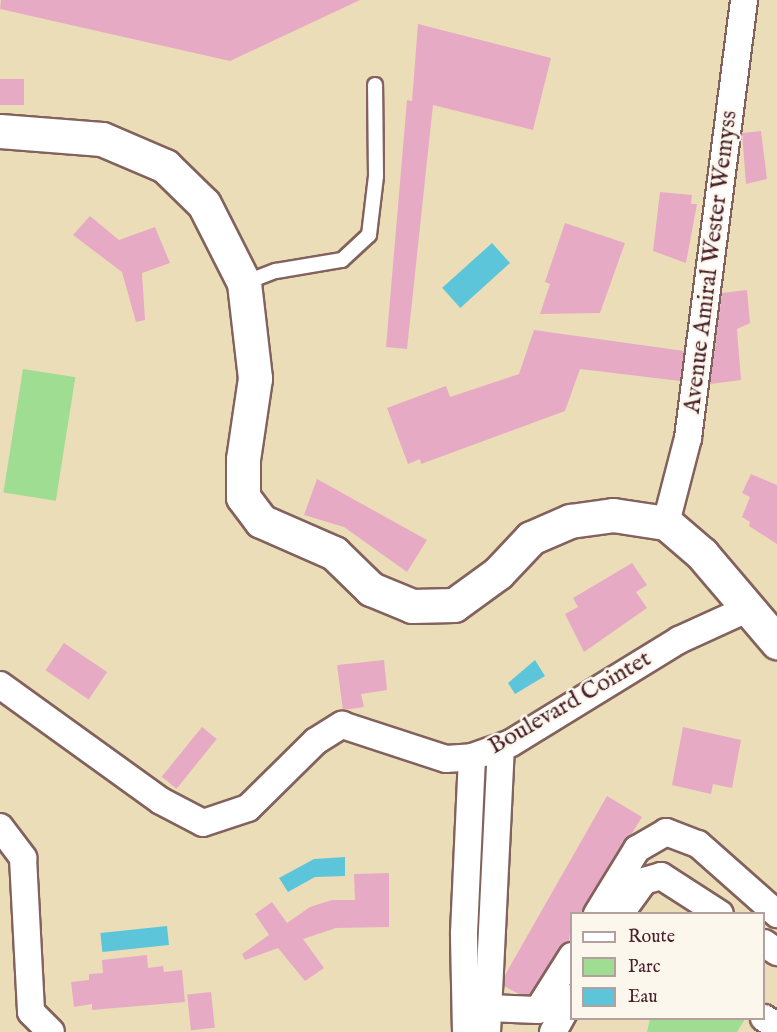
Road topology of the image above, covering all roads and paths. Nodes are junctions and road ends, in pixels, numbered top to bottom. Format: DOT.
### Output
graph roads {
  1 [pos="744,0"];
  2 [pos="375,85"];
  3 [pos="0,131"];
  4 [pos="244,283"];
  5 [pos="666,523"];
  6 [pos="747,609"];
  7 [pos="777,642"];
  8 [pos="0,685"];
  9 [pos="501,748"];
  10 [pos="471,757"];
  11 [pos="0,827"];
  12 [pos="598,912"];
  13 [pos="621,912"];
  14 [pos="717,912"];
  15 [pos="777,914"];
  16 [pos="570,959"];
  17 [pos="477,967"];
  18 [pos="570,1002"];
  19 [pos="487,1020"];
  20 [pos="51,1032"];
  21 [pos="466,1032"];
  22 [pos="553,1032"];
  1 -- 5 [label="street, Avenue Amiral Wester Wemyss"];
  2 -- 4 [label="lane"];
  3 -- 4 [label="street"];
  4 -- 5 [label="street"];
  5 -- 6 [label="street"];
  6 -- 7 [label="street"];
  6 -- 9 [label="street, Boulevard Cointet"];
  8 -- 10 [label="street, Boulevard Cointet"];
  9 -- 10 [label="street, Boulevard Cointet"];
  9 -- 17 [label="street"];
  10 -- 17 [label="street"];
  11 -- 20 [label="street"];
  12 -- 15 [label="street"];
  13 -- 14 [label="street"];
  16 -- 19 [label="street"];
  17 -- 19 [label="street"];
  17 -- 21 [label="street"];
  18 -- 22 [label="street"];
}
